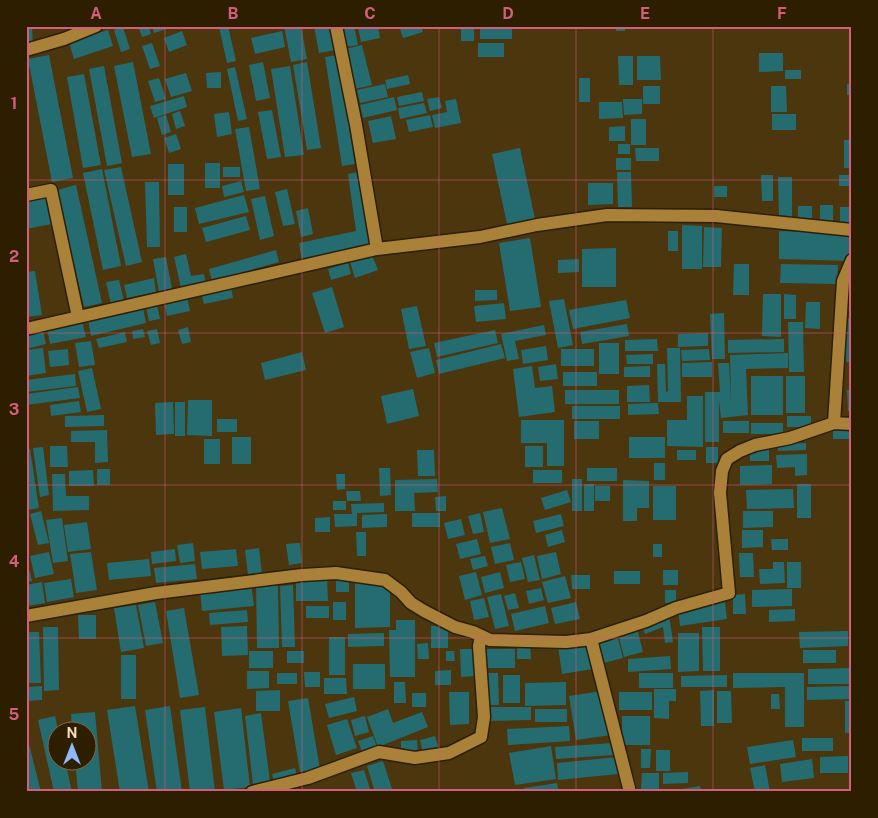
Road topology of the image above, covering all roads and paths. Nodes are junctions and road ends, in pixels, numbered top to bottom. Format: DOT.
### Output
graph roads {
  1 [pos="96,26"];
  2 [pos="336,26"];
  3 [pos="26,50"];
  4 [pos="26,195"];
  5 [pos="852,230"];
  6 [pos="377,249"];
  7 [pos="852,260"];
  8 [pos="78,317"];
  9 [pos="26,329"];
  10 [pos="834,423"];
  11 [pos="852,424"];
  12 [pos="26,616"];
  13 [pos="481,636"];
  14 [pos="591,639"];
  15 [pos="252,792"];
  16 [pos="630,792"];
  1 -- 3 [label="street"];
  2 -- 6 [label="street"];
  4 -- 8 [label="street"];
  5 -- 6 [label="street"];
  6 -- 8 [label="street"];
  7 -- 10 [label="street"];
  8 -- 9 [label="street"];
  10 -- 11 [label="street"];
  10 -- 14 [label="street"];
  12 -- 13 [label="street"];
  13 -- 14 [label="street"];
  13 -- 15 [label="street"];
  14 -- 16 [label="street"];
}
